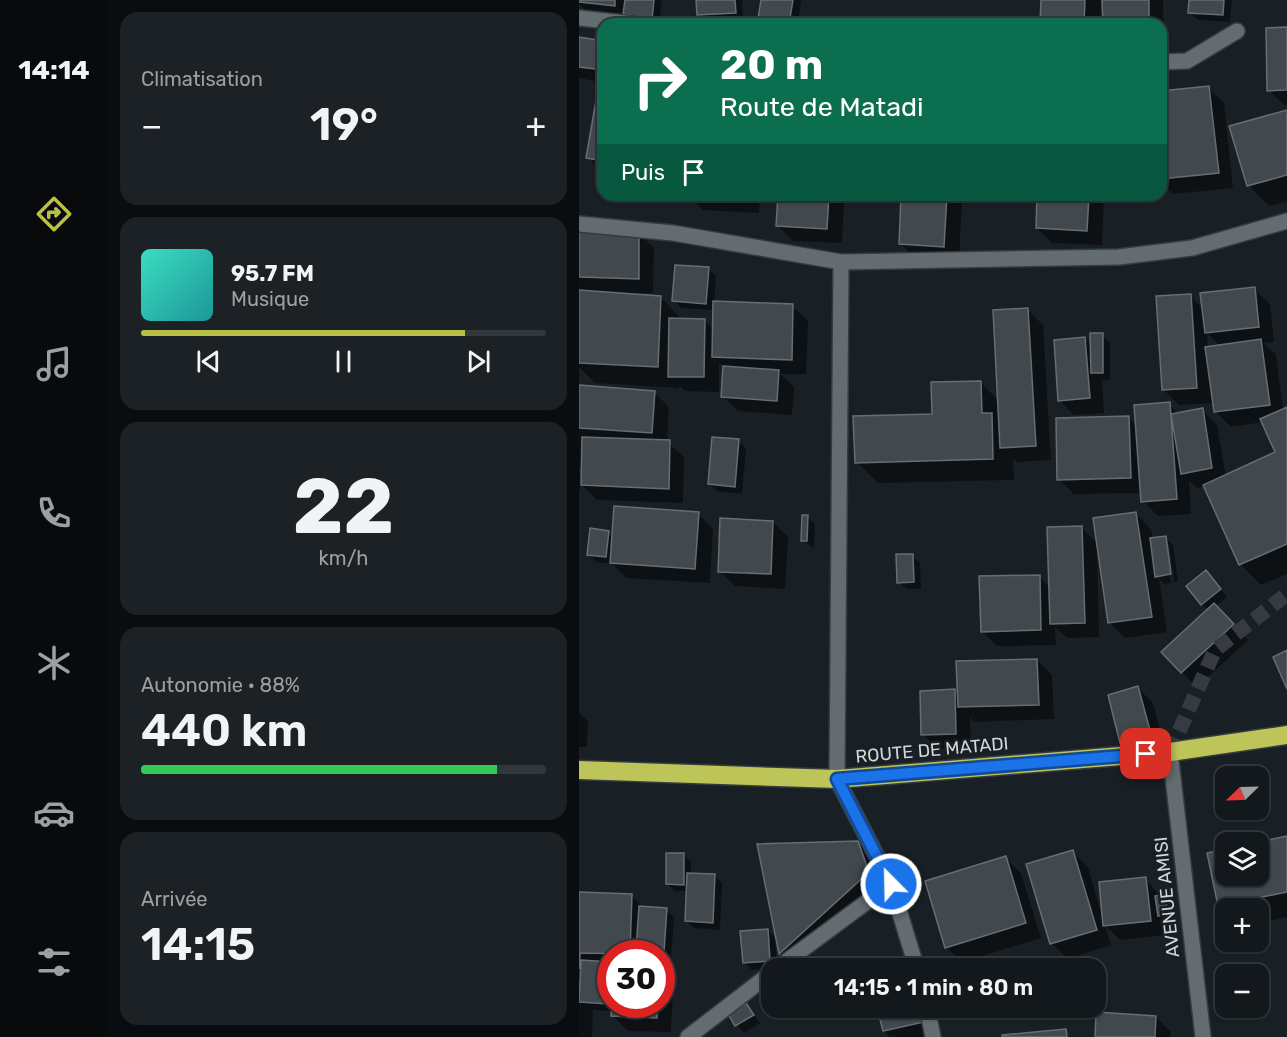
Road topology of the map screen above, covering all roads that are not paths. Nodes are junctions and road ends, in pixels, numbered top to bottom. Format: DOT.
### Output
graph roads {
  1 [pos="579,18"];
  2 [pos="597,20"];
  3 [pos="1237,31"];
  4 [pos="1167,62"];
  5 [pos="1287,220"];
  6 [pos="579,224"];
  7 [pos="841,262"];
  8 [pos="1287,735"];
  9 [pos="1170,752"];
  10 [pos="579,770"];
  11 [pos="837,779"];
  12 [pos="891,884"];
  13 [pos="791,958"];
  14 [pos="914,958"];
  15 [pos="761,981"];
  16 [pos="929,1018"];
  17 [pos="688,1037"];
  18 [pos="933,1037"];
  19 [pos="1203,1037"];
  1 -- 2 [label="street"];
  3 -- 4 [label="street"];
  5 -- 7 [label="street"];
  6 -- 7 [label="street"];
  7 -- 11 [label="street"];
  8 -- 9 [label="highway, ROUTE DE MATADI"];
  9 -- 11 [label="highway, ROUTE DE MATADI"];
  9 -- 19 [label="street, AVENUE AMISI"];
  10 -- 11 [label="highway, ROUTE DE MATADI"];
  11 -- 12 [label="street"];
  12 -- 13 [label="street"];
  12 -- 14 [label="street"];
  15 -- 17 [label="street"];
  16 -- 18 [label="street"];
}
